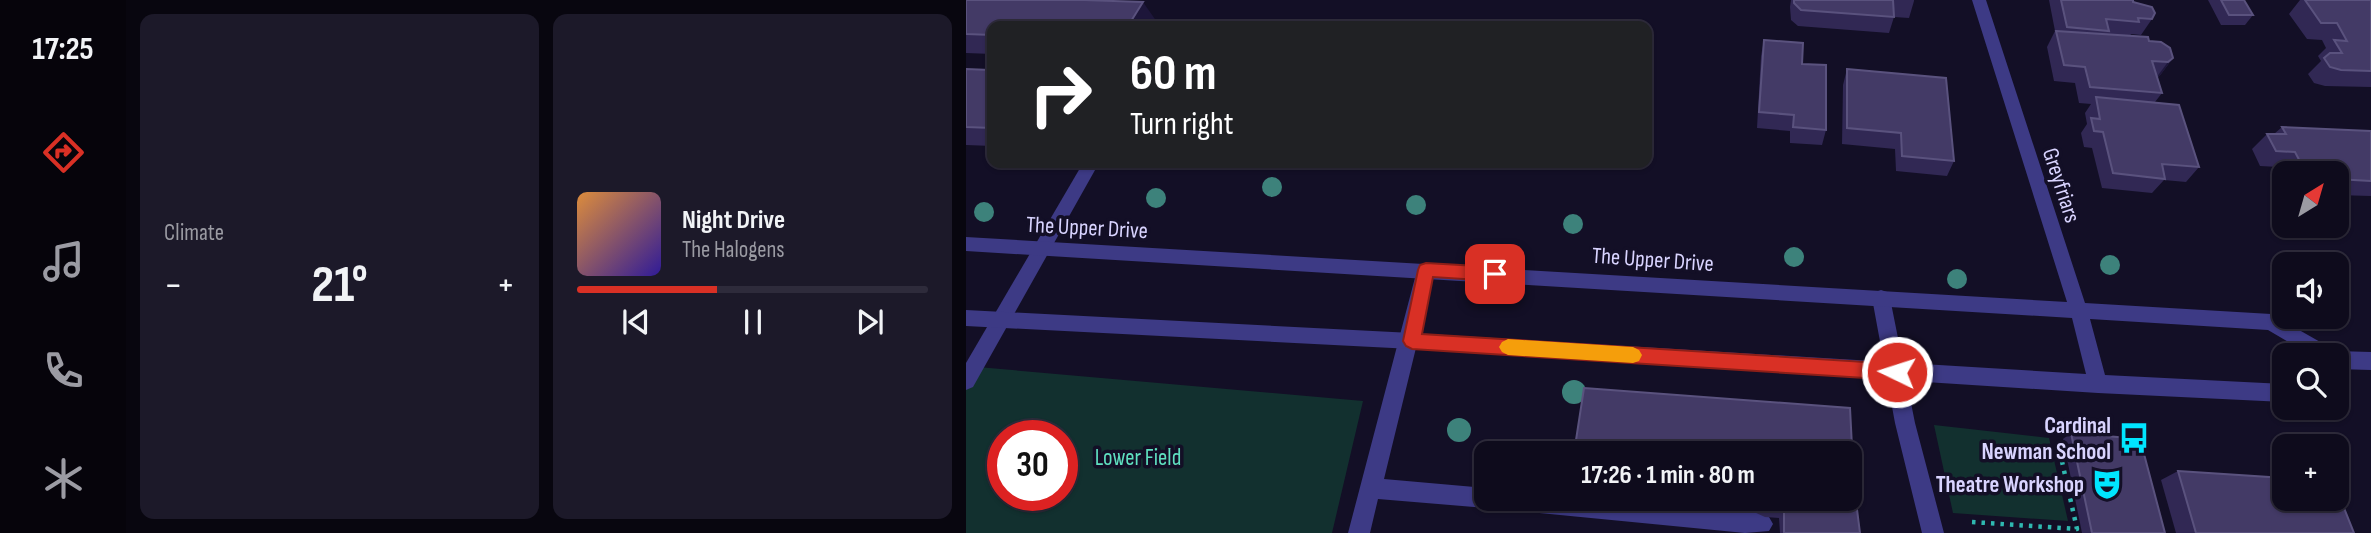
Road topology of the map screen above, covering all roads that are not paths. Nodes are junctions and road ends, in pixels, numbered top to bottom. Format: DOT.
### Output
graph roads {
  1 [pos="1979,0"];
  2 [pos="1088,168"];
  3 [pos="966,244"];
  4 [pos="1041,249"];
  5 [pos="1426,270"];
  6 [pos="1881,298"];
  7 [pos="2079,311"];
  8 [pos="966,318"];
  9 [pos="1000,321"];
  10 [pos="1412,341"];
  11 [pos="2307,343"];
  12 [pos="2349,360"];
  13 [pos="2371,361"];
  14 [pos="1897,372"];
  15 [pos="966,381"];
  16 [pos="2098,384"];
  17 [pos="2272,392"];
  18 [pos="1371,488"];
  19 [pos="1474,497"];
  20 [pos="1625,511"];
  21 [pos="1762,524"];
  22 [pos="1931,526"];
  23 [pos="1359,533"];
  1 -- 7 [label="street, Greyfriars"];
  2 -- 4 [label="street"];
  3 -- 4 [label="street, The Upper Drive"];
  4 -- 5 [label="street, The Upper Drive"];
  4 -- 9 [label="street"];
  5 -- 6 [label="street, The Upper Drive"];
  5 -- 10 [label="street"];
  6 -- 7 [label="street, The Upper Drive"];
  6 -- 14 [label="street"];
  7 -- 11 [label="street, The Upper Drive"];
  7 -- 16 [label="street, Greyfriars"];
  8 -- 9 [label="street"];
  9 -- 10 [label="street"];
  9 -- 15 [label="street"];
  10 -- 14 [label="street"];
  10 -- 18 [label="street"];
  12 -- 13 [label="street, The Upper Drive"];
  14 -- 16 [label="street"];
  14 -- 22 [label="street"];
  16 -- 17 [label="street"];
  18 -- 19 [label="street"];
  18 -- 23 [label="street"];
  20 -- 21 [label="street"];
}
